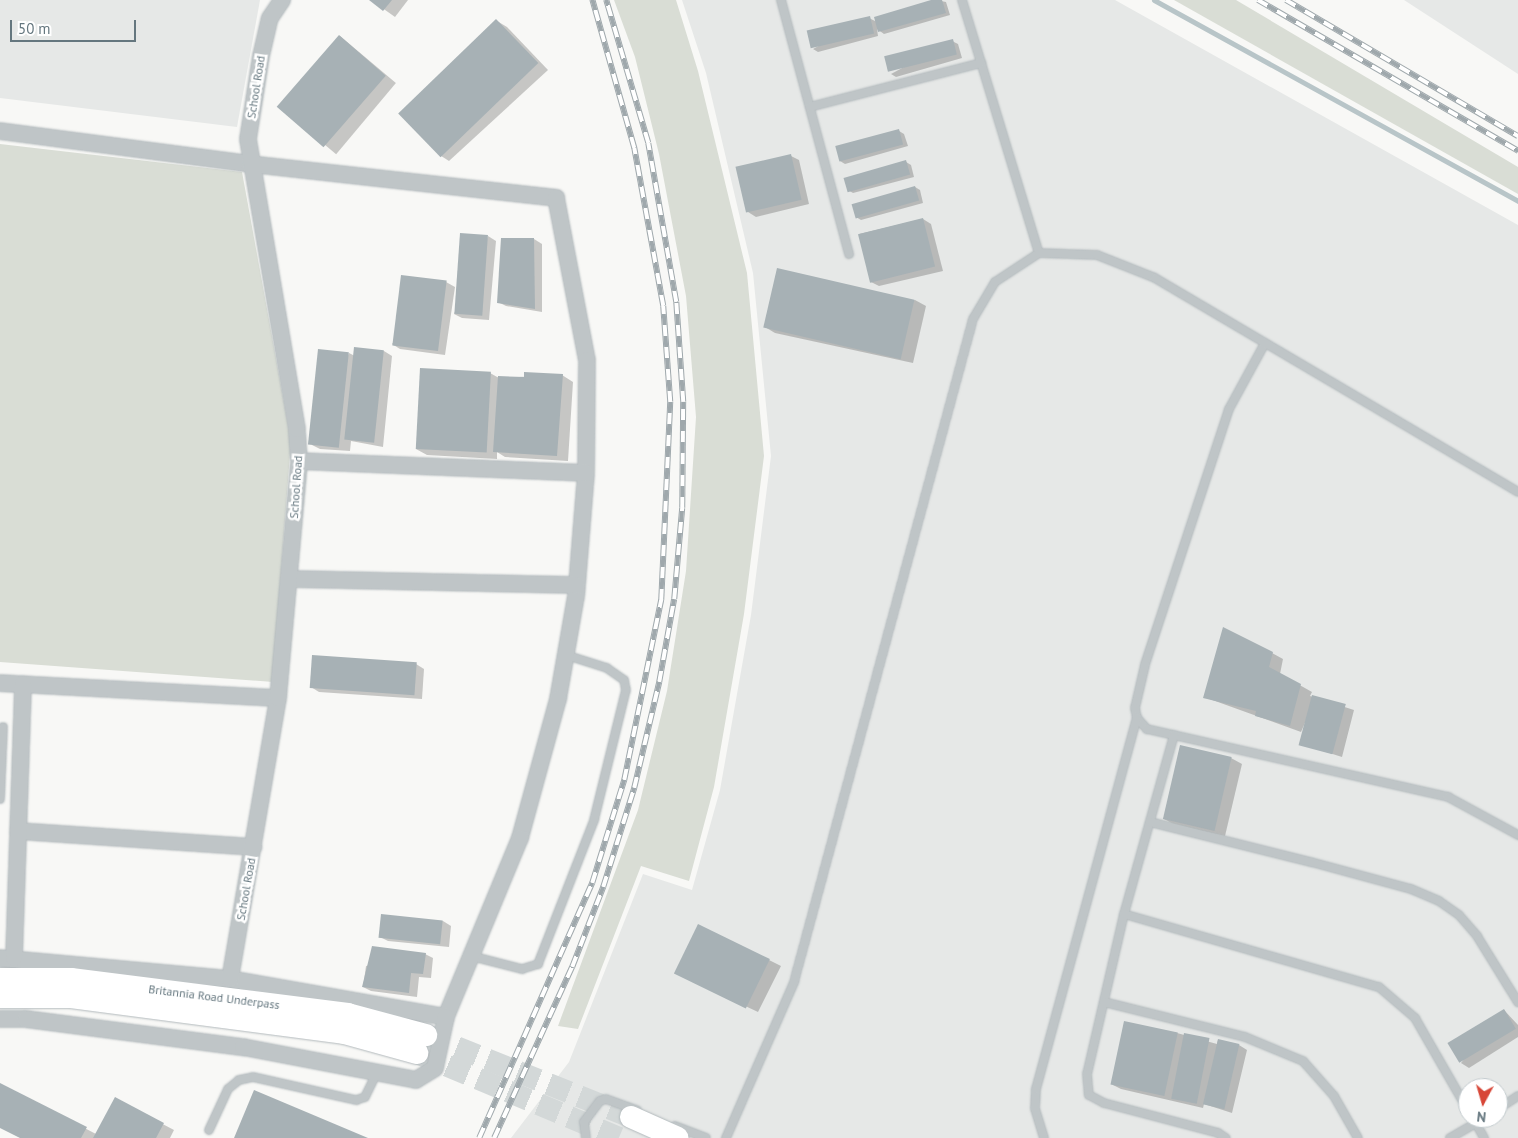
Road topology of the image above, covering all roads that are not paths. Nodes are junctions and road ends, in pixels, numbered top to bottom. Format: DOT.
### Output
graph roads {
  1 [pos="282,0"];
  2 [pos="781,0"];
  3 [pos="962,0"];
  4 [pos="981,63"];
  5 [pos="810,107"];
  6 [pos="0,131"];
  7 [pos="250,164"];
  8 [pos="1039,253"];
  9 [pos="849,254"];
  10 [pos="1265,343"];
  11 [pos="300,462"];
  12 [pos="586,473"];
  13 [pos="1518,492"];
  14 [pos="289,579"];
  15 [pos="577,585"];
  16 [pos="566,655"];
  17 [pos="0,683"];
  18 [pos="23,684"];
  19 [pos="278,698"];
  20 [pos="1137,718"];
  21 [pos="4,727"];
  22 [pos="1174,735"];
  23 [pos="0,799"];
  24 [pos="1150,822"];
  25 [pos="18,831"];
  26 [pos="1518,835"];
  27 [pos="253,847"];
  28 [pos="1124,914"];
  29 [pos="472,956"];
  30 [pos="7,958"];
  31 [pos="0,979"];
  32 [pos="230,979"];
  33 [pos="0,997"];
  34 [pos="1104,1002"];
  35 [pos="1518,1002"];
  36 [pos="446,1018"];
  37 [pos="0,1019"];
  38 [pos="378,1071"];
  39 [pos="1458,1092"];
  40 [pos="630,1117"];
  41 [pos="1463,1128"];
  42 [pos="209,1130"];
  43 [pos="586,1138"];
  44 [pos="678,1138"];
  45 [pos="706,1138"];
  46 [pos="726,1138"];
  47 [pos="1044,1138"];
  48 [pos="1226,1138"];
  49 [pos="1358,1138"];
  50 [pos="1450,1138"];
  1 -- 7 [label="street, School Road"];
  2 -- 5 [label="lane"];
  3 -- 4 [label="lane"];
  4 -- 5 [label="lane"];
  4 -- 8 [label="lane"];
  5 -- 9 [label="lane"];
  6 -- 7 [label="street"];
  7 -- 11 [label="street, School Road"];
  7 -- 12 [label="street"];
  8 -- 10 [label="lane"];
  8 -- 46 [label="lane"];
  10 -- 13 [label="lane"];
  10 -- 20 [label="lane"];
  11 -- 12 [label="street"];
  11 -- 14 [label="street, School Road"];
  12 -- 15 [label="street"];
  14 -- 15 [label="street"];
  14 -- 19 [label="street, School Road"];
  15 -- 16 [label="street"];
  16 -- 29 [label="street"];
  16 -- 29 [label="lane"];
  17 -- 18 [label="street"];
  18 -- 19 [label="street"];
  18 -- 25 [label="street"];
  19 -- 27 [label="street, School Road"];
  20 -- 22 [label="lane"];
  20 -- 47 [label="lane"];
  21 -- 23 [label="lane"];
  22 -- 24 [label="lane"];
  22 -- 26 [label="lane"];
  24 -- 28 [label="lane"];
  24 -- 35 [label="lane"];
  25 -- 27 [label="street"];
  25 -- 30 [label="street"];
  27 -- 32 [label="street, School Road"];
  28 -- 34 [label="lane"];
  28 -- 39 [label="lane"];
  29 -- 36 [label="street"];
  30 -- 32 [label="street"];
  31 -- 33 [label="main road, Britannia Road Underpass"];
  32 -- 36 [label="street"];
  34 -- 48 [label="lane"];
  34 -- 49 [label="lane"];
  36 -- 38 [label="street"];
  37 -- 38 [label="street"];
  38 -- 42 [label="lane"];
  40 -- 44 [label="main road"];
  41 -- 50 [label="lane"];
  43 -- 45 [label="lane"];
}
